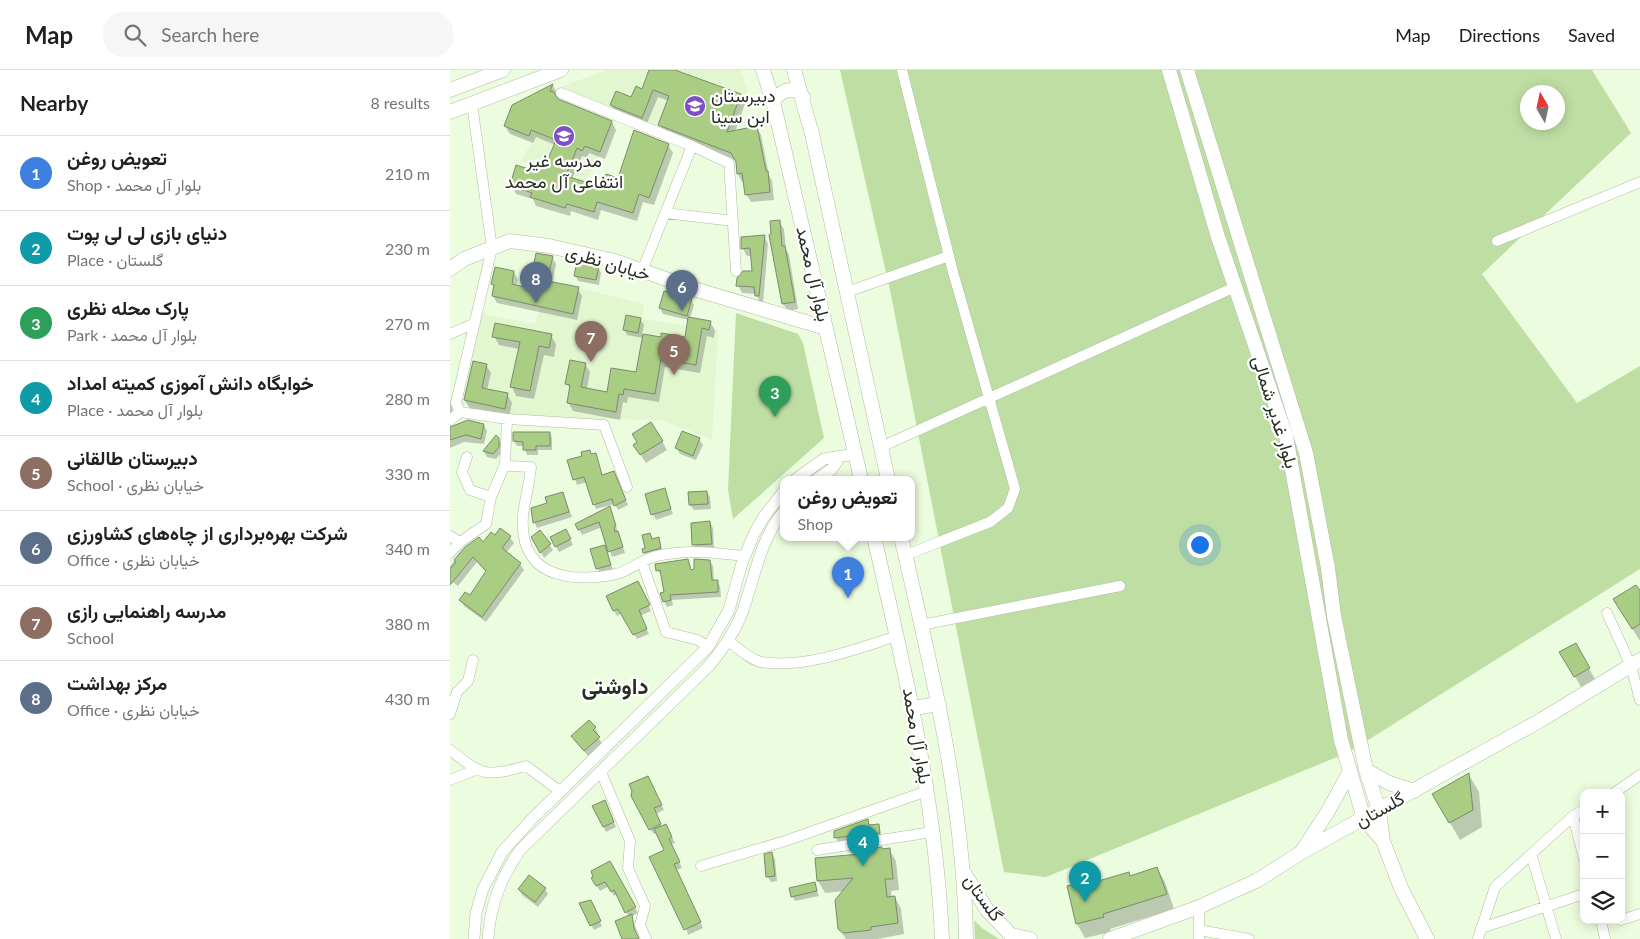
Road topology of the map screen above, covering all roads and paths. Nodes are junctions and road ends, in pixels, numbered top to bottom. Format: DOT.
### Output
graph roads {
  1 [pos="503,70"];
  2 [pos="561,70"];
  3 [pos="763,70"];
  4 [pos="794,70"];
  5 [pos="902,70"];
  6 [pos="1169,70"];
  7 [pos="1187,70"];
  8 [pos="450,90"];
  9 [pos="561,93"];
  10 [pos="803,97"];
  11 [pos="773,101"];
  12 [pos="472,104"];
  13 [pos="450,112"];
  14 [pos="692,146"];
  15 [pos="1640,182"];
  16 [pos="665,213"];
  17 [pos="733,221"];
  18 [pos="1497,241"];
  19 [pos="492,248"];
  20 [pos="949,256"];
  21 [pos="450,269"];
  22 [pos="642,271"];
  23 [pos="736,271"];
  24 [pos="1235,287"];
  25 [pos="847,292"];
  26 [pos="475,323"];
  27 [pos="826,328"];
  28 [pos="450,334"];
  29 [pos="987,398"];
  30 [pos="460,412"];
  31 [pos="507,419"];
  32 [pos="450,420"];
  33 [pos="881,447"];
  34 [pos="855,454"];
  35 [pos="467,457"];
  36 [pos="840,457"];
  37 [pos="505,466"];
  38 [pos="800,476"];
  39 [pos="822,476"];
  40 [pos="859,476"];
  41 [pos="887,476"];
  42 [pos="627,488"];
  43 [pos="780,496"];
  44 [pos="491,497"];
  45 [pos="780,517"];
  46 [pos="450,536"];
  47 [pos="875,541"];
  48 [pos="902,541"];
  49 [pos="460,542"];
  50 [pos="450,553"];
  51 [pos="906,555"];
  52 [pos="745,556"];
  53 [pos="642,562"];
  54 [pos="1120,586"];
  55 [pos="1607,613"];
  56 [pos="921,625"];
  57 [pos="897,636"];
  58 [pos="728,641"];
  59 [pos="708,647"];
  60 [pos="473,660"];
  61 [pos="1635,663"];
  62 [pos="1640,700"];
  63 [pos="939,704"];
  64 [pos="914,708"];
  65 [pos="450,714"];
  66 [pos="450,750"];
  67 [pos="475,770"];
  68 [pos="1366,770"];
  69 [pos="601,772"];
  70 [pos="1349,773"];
  71 [pos="1640,775"];
  72 [pos="450,780"];
  73 [pos="1620,789"];
  74 [pos="928,791"];
  75 [pos="1414,791"];
  76 [pos="561,792"];
  77 [pos="1380,810"];
  78 [pos="1580,812"];
  79 [pos="1573,816"];
  80 [pos="1364,819"];
  81 [pos="932,832"];
  82 [pos="1384,842"];
  83 [pos="1580,843"];
  84 [pos="817,850"];
  85 [pos="1302,852"];
  86 [pos="1531,854"];
  87 [pos="701,866"];
  88 [pos="962,870"];
  89 [pos="1580,895"];
  90 [pos="1546,906"];
  91 [pos="1200,907"];
  92 [pos="1640,914"];
  93 [pos="1625,918"];
  94 [pos="1602,924"];
  95 [pos="1481,928"];
  96 [pos="1199,934"];
  97 [pos="474,939"];
  98 [pos="488,939"];
  99 [pos="646,939"];
  100 [pos="942,939"];
  101 [pos="966,939"];
  102 [pos="1030,939"];
  103 [pos="1110,939"];
  104 [pos="1249,939"];
  105 [pos="1427,939"];
  106 [pos="1478,939"];
  107 [pos="1556,939"];
  108 [pos="1605,939"];
  1 -- 8 [label="main road"];
  2 -- 12 [label="main road"];
  3 -- 11 [label="main road, بلوار آل محمد"];
  4 -- 10 [label="main road, بلوار آل محمد"];
  5 -- 20 [label="street"];
  6 -- 24 [label="main road, بلوار غدیر شمالی"];
  7 -- 68 [label="main road, بلوار غدیر شمالی"];
  9 -- 14 [label="street"];
  10 -- 11 [label="main road"];
  10 -- 25 [label="main road, بلوار آل محمد"];
  11 -- 27 [label="main road, بلوار آل محمد"];
  12 -- 13 [label="main road"];
  12 -- 19 [label="street"];
  14 -- 16 [label="street"];
  14 -- 17 [label="street"];
  15 -- 18 [label="street"];
  16 -- 17 [label="street"];
  16 -- 22 [label="street"];
  17 -- 23 [label="street"];
  19 -- 21 [label="main road, خیابان نظری"];
  19 -- 22 [label="main road, خیابان نظری"];
  19 -- 26 [label="street"];
  20 -- 25 [label="street"];
  20 -- 29 [label="street"];
  22 -- 27 [label="main road, خیابان نظری"];
  24 -- 29 [label="street"];
  24 -- 70 [label="main road, بلوار غدیر شمالی"];
  25 -- 33 [label="main road, بلوار آل محمد"];
  26 -- 28 [label="street"];
  26 -- 30 [label="street"];
  27 -- 34 [label="main road, بلوار آل محمد"];
  29 -- 33 [label="street"];
  29 -- 51 [label="street"];
  30 -- 31 [label="street"];
  30 -- 32 [label="street"];
  31 -- 37 [label="street"];
  31 -- 42 [label="street"];
  33 -- 41 [label="main road, بلوار آل محمد"];
  34 -- 36 [label="street"];
  34 -- 40 [label="main road, بلوار آل محمد"];
  35 -- 44 [label="street"];
  36 -- 38 [label="street"];
  36 -- 39 [label="street"];
  37 -- 44 [label="street"];
  37 -- 53 [label="street"];
  43 -- 52 [label="street"];
  44 -- 49 [label="street"];
  45 -- 58 [label="street"];
  46 -- 49 [label="street"];
  47 -- 57 [label="main road, بلوار آل محمد"];
  48 -- 51 [label="main road, بلوار آل محمد"];
  49 -- 50 [label="street"];
  51 -- 56 [label="main road, بلوار آل محمد"];
  52 -- 53 [label="street"];
  52 -- 59 [label="street"];
  53 -- 59 [label="street"];
  54 -- 56 [label="street"];
  55 -- 61 [label="street"];
  56 -- 63 [label="main road, بلوار آل محمد"];
  57 -- 58 [label="street"];
  57 -- 64 [label="main road, بلوار آل محمد"];
  58 -- 69 [label="street"];
  59 -- 76 [label="street"];
  60 -- 65 [label="street"];
  61 -- 62 [label="street"];
  61 -- 75 [label="main road, گلستان"];
  63 -- 64 [label="main road"];
  63 -- 88 [label="main road, بلوار آل محمد"];
  64 -- 74 [label="main road, بلوار آل محمد"];
  66 -- 67 [label="street"];
  67 -- 72 [label="street"];
  67 -- 76 [label="street"];
  68 -- 75 [label="main road"];
  68 -- 77 [label="main road, بلوار غدیر شمالی"];
  69 -- 98 [label="street"];
  69 -- 99 [label="street"];
  70 -- 80 [label="main road, بلوار غدیر شمالی"];
  70 -- 85 [label="main road"];
  71 -- 73 [label="street"];
  74 -- 81 [label="main road, بلوار آل محمد"];
  74 -- 87 [label="street"];
  75 -- 77 [label="main road, گلستان"];
  76 -- 97 [label="street"];
  77 -- 80 [label="main road, گلستان"];
  77 -- 82 [label="main road, بلوار غدیر شمالی"];
  78 -- 79 [label="street"];
  79 -- 83 [label="street"];
  79 -- 86 [label="street"];
  80 -- 82 [label="main road"];
  80 -- 85 [label="main road, گلستان"];
  81 -- 84 [label="street"];
  81 -- 100 [label="main road, بلوار آل محمد"];
  82 -- 105 [label="main road"];
  85 -- 91 [label="main road, گلستان"];
  86 -- 90 [label="street"];
  86 -- 95 [label="street"];
  88 -- 101 [label="main road, بلوار آل محمد"];
  88 -- 102 [label="main road, گلستان"];
  89 -- 90 [label="street"];
  90 -- 95 [label="street"];
  90 -- 107 [label="street"];
  91 -- 96 [label="street"];
  91 -- 103 [label="main road, گلستان"];
  92 -- 93 [label="street"];
  94 -- 108 [label="street"];
  95 -- 106 [label="street"];
  96 -- 104 [label="street"];
}
